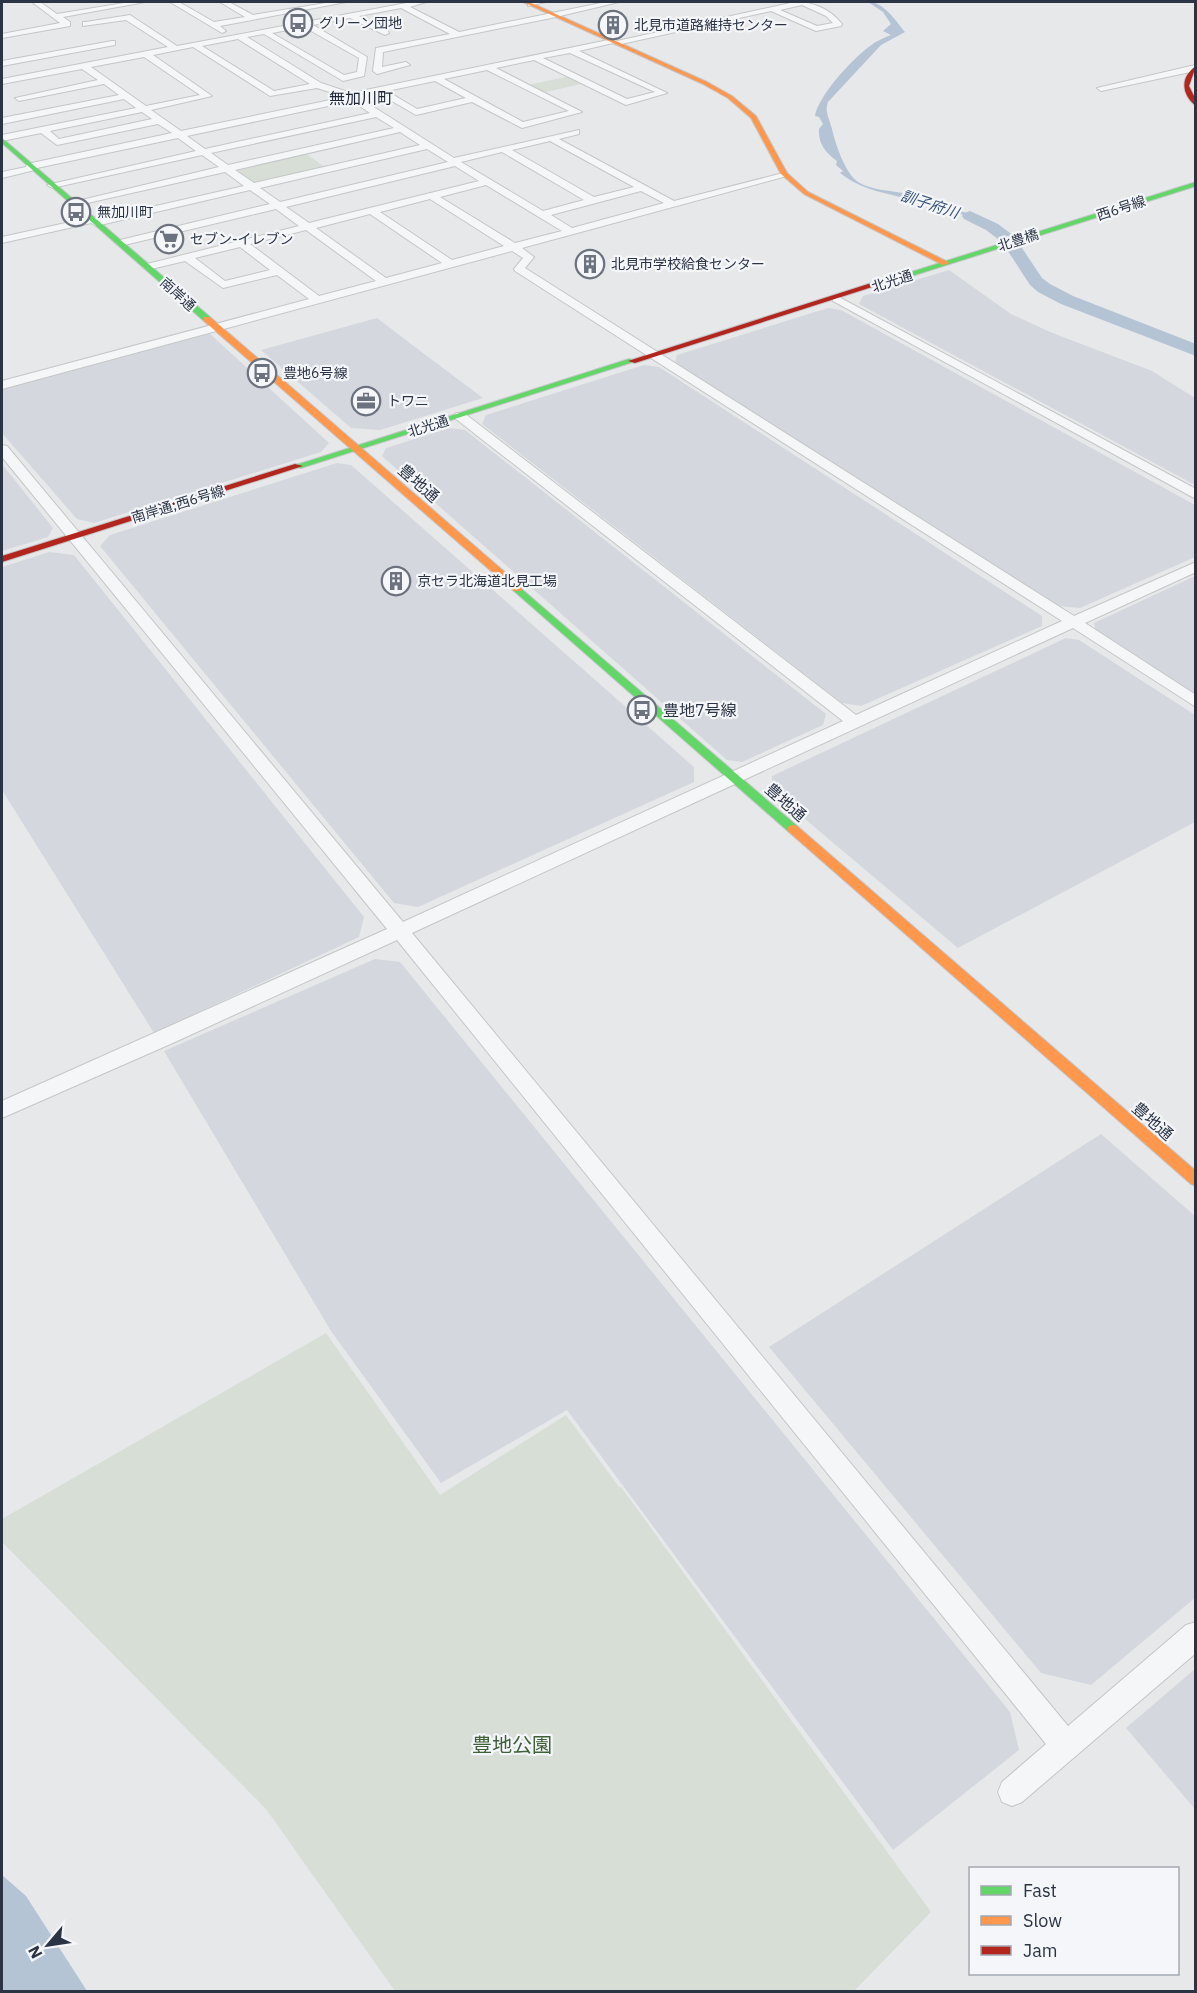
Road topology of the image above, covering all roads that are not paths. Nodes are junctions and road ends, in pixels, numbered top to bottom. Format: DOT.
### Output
graph roads {
  1 [pos="55,2"];
  2 [pos="141,2"];
  3 [pos="174,2"];
  4 [pos="224,2"];
  5 [pos="283,2"];
  6 [pos="342,2"];
  7 [pos="422,2"];
  8 [pos="533,2"];
  9 [pos="615,2"];
  10 [pos="37,3"];
  11 [pos="323,5"];
  12 [pos="401,5"];
  13 [pos="772,9"];
  14 [pos="298,10"];
  15 [pos="87,11"];
  16 [pos="555,14"];
  17 [pos="57,16"];
  18 [pos="347,16"];
  19 [pos="252,18"];
  20 [pos="101,21"];
  21 [pos="305,24"];
  22 [pos="213,26"];
  23 [pos="9,27"];
  24 [pos="94,30"];
  25 [pos="264,31"];
  26 [pos="385,33"];
  27 [pos="457,34"];
  28 [pos="2,36"];
  29 [pos="21,36"];
  30 [pos="103,37"];
  31 [pos="236,37"];
  32 [pos="615,42"];
  33 [pos="112,43"];
  34 [pos="195,45"];
  35 [pos="175,48"];
  36 [pos="571,50"];
  37 [pos="146,54"];
  38 [pos="132,57"];
  39 [pos="534,57"];
  40 [pos="2,64"];
  41 [pos="406,65"];
  42 [pos="84,66"];
  43 [pos="488,67"];
  44 [pos="1195,68"];
  45 [pos="435,78"];
  46 [pos="106,81"];
  47 [pos="2,82"];
  48 [pos="318,85"];
  49 [pos="1101,88"];
  50 [pos="379,90"];
  51 [pos="127,96"];
  52 [pos="352,97"];
  53 [pos="19,98"];
  54 [pos="472,99"];
  55 [pos="1196,104"];
  56 [pos="146,108"];
  57 [pos="39,113"];
  58 [pos="377,114"];
  59 [pos="162,120"];
  60 [pos="2,121"];
  61 [pos="42,129"];
  62 [pos="402,129"];
  63 [pos="576,132"];
  64 [pos="181,134"];
  65 [pos="551,138"];
  66 [pos="2,139"];
  67 [pos="428,146"];
  68 [pos="504,149"];
  69 [pos="204,151"];
  70 [pos="454,162"];
  71 [pos="31,167"];
  72 [pos="228,168"];
  73 [pos="784,174"];
  74 [pos="2,175"];
  75 [pos="487,182"];
  76 [pos="1196,184"];
  77 [pos="52,185"];
  78 [pos="254,187"];
  79 [pos="642,188"];
  80 [pos="432,196"];
  81 [pos="593,201"];
  82 [pos="74,203"];
  83 [pos="671,203"];
  84 [pos="279,205"];
  85 [pos="372,211"];
  86 [pos="543,214"];
  87 [pos="94,221"];
  88 [pos="308,227"];
  89 [pos="570,231"];
  90 [pos="1047,231"];
  91 [pos="120,243"];
  92 [pos="242,243"];
  93 [pos="4,244"];
  94 [pos="513,246"];
  95 [pos="187,256"];
  96 [pos="449,263"];
  97 [pos="946,263"];
  98 [pos="147,267"];
  99 [pos="278,271"];
  100 [pos="383,281"];
  101 [pos="837,298"];
  102 [pos="316,299"];
  103 [pos="215,327"];
  104 [pos="652,355"];
  105 [pos="2,385"];
  106 [pos="460,416"];
  107 [pos="354,448"];
  108 [pos="2,449"];
  109 [pos="1196,495"];
  110 [pos="74,537"];
  111 [pos="2,560"];
  112 [pos="1196,566"];
  113 [pos="1075,623"];
  114 [pos="1196,702"];
  115 [pos="854,722"];
  116 [pos="733,777"];
  117 [pos="400,931"];
  118 [pos="2,1110"];
  119 [pos="1196,1180"];
  120 [pos="1196,1635"];
  121 [pos="1066,1746"];
  122 [pos="1012,1792"];
  1 -- 10 [label="street"];
  2 -- 15 [label="street"];
  3 -- 22 [label="street"];
  4 -- 19 [label="street"];
  5 -- 14 [label="street"];
  6 -- 11 [label="street"];
  7 -- 12 [label="street"];
  8 -- 16 [label="street, 北光通"];
  9 -- 16 [label="street"];
  10 -- 17 [label="street"];
  11 -- 14 [label="street"];
  11 -- 18 [label="street"];
  12 -- 18 [label="street"];
  12 -- 27 [label="street"];
  13 -- 13 [label="street"];
  13 -- 32 [label="street"];
  14 -- 19 [label="street"];
  15 -- 17 [label="street"];
  15 -- 20 [label="street"];
  16 -- 27 [label="street"];
  16 -- 32 [label="street, 北光通"];
  17 -- 29 [label="street"];
  18 -- 21 [label="street"];
  18 -- 26 [label="street"];
  19 -- 22 [label="street"];
  20 -- 24 [label="street"];
  20 -- 35 [label="street"];
  21 -- 25 [label="street"];
  21 -- 25 [label="street"];
  22 -- 31 [label="street"];
  23 -- 29 [label="street"];
  25 -- 31 [label="street"];
  27 -- 41 [label="street"];
  28 -- 29 [label="street"];
  30 -- 33 [label="street"];
  31 -- 34 [label="street"];
  31 -- 48 [label="street"];
  32 -- 36 [label="street"];
  32 -- 73 [label="street, 北光通"];
  33 -- 38 [label="street"];
  33 -- 40 [label="street"];
  34 -- 35 [label="street"];
  34 -- 48 [label="street"];
  35 -- 37 [label="street"];
  36 -- 39 [label="street"];
  36 -- 39 [label="street"];
  37 -- 38 [label="street"];
  37 -- 56 [label="street"];
  38 -- 42 [label="street"];
  39 -- 43 [label="street"];
  42 -- 46 [label="street"];
  42 -- 47 [label="street"];
  43 -- 45 [label="street"];
  43 -- 54 [label="street"];
  44 -- 49 [label="street"];
  44 -- 55 [label="street"];
  45 -- 50 [label="street"];
  45 -- 54 [label="street"];
  46 -- 51 [label="street"];
  46 -- 53 [label="street"];
  47 -- 53 [label="street"];
  48 -- 52 [label="street"];
  50 -- 52 [label="street"];
  50 -- 54 [label="street"];
  51 -- 56 [label="street"];
  51 -- 57 [label="street"];
  52 -- 58 [label="street"];
  52 -- 64 [label="street"];
  53 -- 57 [label="street"];
  56 -- 59 [label="street"];
  56 -- 61 [label="street"];
  57 -- 60 [label="street"];
  58 -- 62 [label="street"];
  58 -- 69 [label="street"];
  59 -- 61 [label="street"];
  59 -- 64 [label="street"];
  61 -- 66 [label="street"];
  62 -- 67 [label="street"];
  62 -- 72 [label="street"];
  63 -- 65 [label="street"];
  64 -- 69 [label="street"];
  64 -- 71 [label="street"];
  65 -- 68 [label="street"];
  65 -- 79 [label="street"];
  66 -- 71 [label="street, 南岸通"];
  67 -- 70 [label="street"];
  67 -- 78 [label="street"];
  68 -- 70 [label="street"];
  68 -- 81 [label="street"];
  69 -- 72 [label="street"];
  69 -- 77 [label="street"];
  70 -- 75 [label="street"];
  70 -- 84 [label="street"];
  71 -- 74 [label="street"];
  71 -- 77 [label="street, 南岸通"];
  72 -- 78 [label="street"];
  72 -- 82 [label="street"];
  73 -- 83 [label="street"];
  73 -- 97 [label="street, 北光通"];
  75 -- 80 [label="street"];
  75 -- 86 [label="street"];
  76 -- 90 [label="street, 西6号線"];
  77 -- 82 [label="street, 南岸通"];
  78 -- 84 [label="street"];
  78 -- 87 [label="street"];
  79 -- 81 [label="street"];
  79 -- 83 [label="street"];
  80 -- 85 [label="street"];
  80 -- 94 [label="street"];
  81 -- 86 [label="street"];
  82 -- 87 [label="street, 南岸通"];
  83 -- 89 [label="street"];
  84 -- 88 [label="street"];
  84 -- 91 [label="street"];
  85 -- 88 [label="street"];
  85 -- 96 [label="street"];
  86 -- 89 [label="street"];
  87 -- 91 [label="street, 南岸通"];
  87 -- 93 [label="street"];
  88 -- 92 [label="street"];
  88 -- 100 [label="street"];
  89 -- 94 [label="street"];
  90 -- 97 [label="street, 北豊橋"];
  91 -- 98 [label="street, 南岸通"];
  92 -- 95 [label="street"];
  92 -- 99 [label="street"];
  94 -- 96 [label="street"];
  94 -- 104 [label="street"];
  95 -- 98 [label="street"];
  95 -- 99 [label="street"];
  96 -- 100 [label="street"];
  97 -- 101 [label="street, 北光通"];
  98 -- 103 [label="street, 南岸通"];
  99 -- 102 [label="street"];
  100 -- 102 [label="street"];
  101 -- 104 [label="street, 北光通"];
  101 -- 109 [label="street"];
  102 -- 103 [label="street"];
  103 -- 105 [label="street"];
  103 -- 107 [label="street, 南岸通"];
  104 -- 106 [label="street, 北光通"];
  104 -- 113 [label="street"];
  106 -- 107 [label="street, 北光通"];
  106 -- 115 [label="street"];
  107 -- 110 [label="street, 南岸通;西6号線"];
  107 -- 116 [label="street, 豊地通"];
  108 -- 110 [label="street"];
  110 -- 111 [label="street, 南岸通;西6号線"];
  110 -- 117 [label="street"];
  112 -- 113 [label="street"];
  113 -- 114 [label="street"];
  113 -- 115 [label="street"];
  115 -- 116 [label="street"];
  116 -- 117 [label="street"];
  116 -- 119 [label="street, 豊地通"];
  117 -- 118 [label="street"];
  117 -- 121 [label="street"];
  120 -- 121 [label="street"];
  121 -- 122 [label="street"];
}
